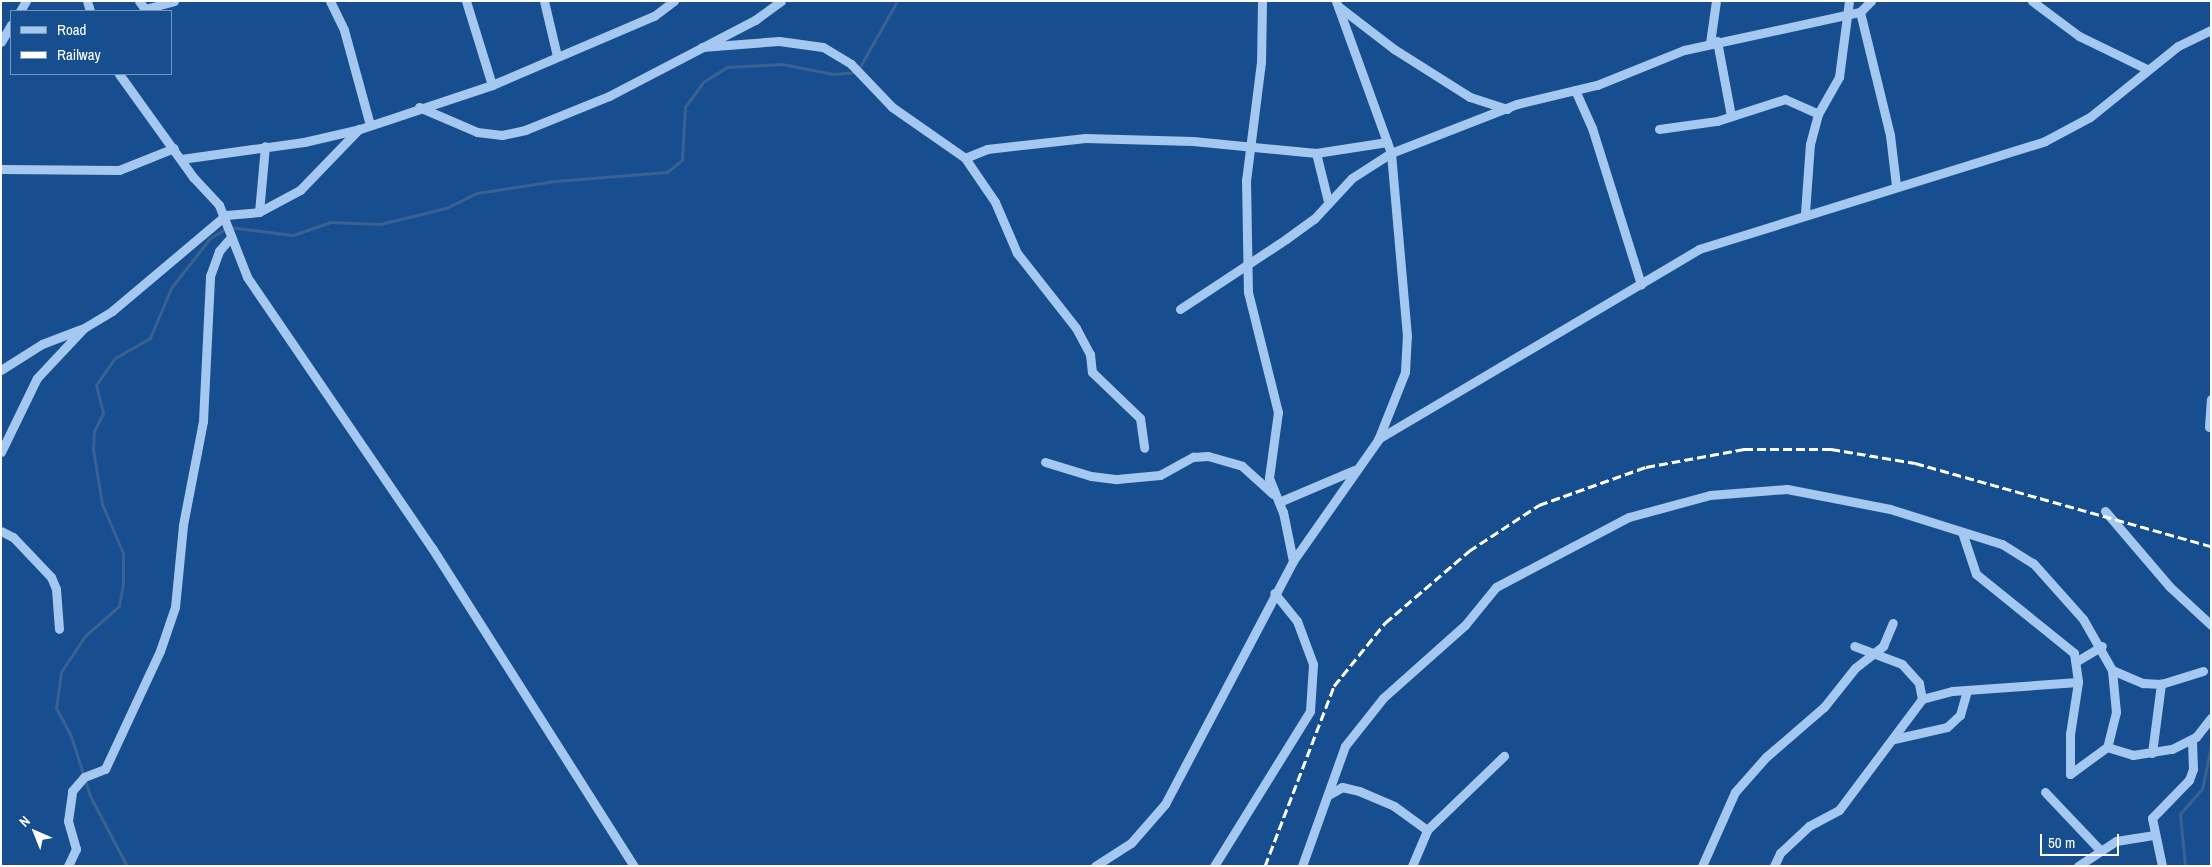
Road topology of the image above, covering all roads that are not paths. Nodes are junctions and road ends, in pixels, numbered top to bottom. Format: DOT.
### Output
graph roads {
  1 [pos="139,1"];
  2 [pos="174,1"];
  3 [pos="330,1"];
  4 [pos="466,1"];
  5 [pos="544,1"];
  6 [pos="674,1"];
  7 [pos="781,1"];
  8 [pos="1262,1"];
  9 [pos="1716,1"];
  10 [pos="1849,1"];
  11 [pos="1871,1"];
  12 [pos="2032,1"];
  13 [pos="1337,3"];
  14 [pos="1860,12"];
  15 [pos="1849,14"];
  16 [pos="10,28"];
  17 [pos="2211,30"];
  18 [pos="1,42"];
  19 [pos="1714,42"];
  20 [pos="702,47"];
  21 [pos="557,56"];
  22 [pos="2147,70"];
  23 [pos="120,75"];
  24 [pos="492,85"];
  25 [pos="1575,90"];
  26 [pos="419,107"];
  27 [pos="1507,109"];
  28 [pos="1818,114"];
  29 [pos="1731,116"];
  30 [pos="370,125"];
  31 [pos="360,129"];
  32 [pos="1659,129"];
  33 [pos="1387,142"];
  34 [pos="266,146"];
  35 [pos="174,148"];
  36 [pos="1249,148"];
  37 [pos="1316,153"];
  38 [pos="1391,153"];
  39 [pos="965,158"];
  40 [pos="181,159"];
  41 [pos="1,169"];
  42 [pos="1896,185"];
  43 [pos="1328,201"];
  44 [pos="259,212"];
  45 [pos="1805,213"];
  46 [pos="226,215"];
  47 [pos="231,237"];
  48 [pos="1247,264"];
  49 [pos="1641,284"];
  50 [pos="1180,310"];
  51 [pos="84,328"];
  52 [pos="1,370"];
  53 [pos="2211,399"];
  54 [pos="2209,426"];
  55 [pos="1378,440"];
  56 [pos="1144,448"];
  57 [pos="1,452"];
  58 [pos="1045,462"];
  59 [pos="1357,468"];
  60 [pos="1277,499"];
  61 [pos="2105,511"];
  62 [pos="1,531"];
  63 [pos="1962,532"];
  64 [pos="1293,561"];
  65 [pos="1274,593"];
  66 [pos="1893,623"];
  67 [pos="2211,624"];
  68 [pos="59,630"];
  69 [pos="1854,646"];
  70 [pos="2102,646"];
  71 [pos="1876,652"];
  72 [pos="2077,661"];
  73 [pos="2112,670"];
  74 [pos="2203,671"];
  75 [pos="2078,682"];
  76 [pos="2161,684"];
  77 [pos="1967,690"];
  78 [pos="1922,699"];
  79 [pos="2211,718"];
  80 [pos="1894,739"];
  81 [pos="2192,740"];
  82 [pos="2107,747"];
  83 [pos="2152,753"];
  84 [pos="1504,756"];
  85 [pos="2045,792"];
  86 [pos="1329,795"];
  87 [pos="1427,830"];
  88 [pos="2155,836"];
  89 [pos="2099,850"];
  90 [pos="68,866"];
  91 [pos="634,866"];
  92 [pos="1095,866"];
  93 [pos="1214,866"];
  94 [pos="1302,866"];
  95 [pos="1412,866"];
  96 [pos="1702,866"];
  97 [pos="1774,866"];
  98 [pos="2078,866"];
  99 [pos="2162,866"];
  1 -- 2 [label="street"];
  3 -- 30 [label="street"];
  4 -- 24 [label="street"];
  5 -- 21 [label="street"];
  6 -- 21 [label="street"];
  7 -- 20 [label="street"];
  8 -- 36 [label="street"];
  9 -- 19 [label="street"];
  10 -- 15 [label="street"];
  11 -- 14 [label="street"];
  12 -- 22 [label="street"];
  13 -- 27 [label="street"];
  13 -- 33 [label="street"];
  14 -- 15 [label="street"];
  14 -- 42 [label="street"];
  15 -- 19 [label="street"];
  15 -- 28 [label="street"];
  16 -- 18 [label="street"];
  17 -- 22 [label="street"];
  19 -- 25 [label="street"];
  19 -- 29 [label="street"];
  20 -- 26 [label="street"];
  20 -- 39 [label="street"];
  21 -- 24 [label="street"];
  22 -- 42 [label="street"];
  23 -- 35 [label="street"];
  24 -- 26 [label="street"];
  25 -- 27 [label="street"];
  25 -- 49 [label="street"];
  26 -- 30 [label="street"];
  27 -- 38 [label="street"];
  28 -- 29 [label="street"];
  28 -- 45 [label="street"];
  29 -- 32 [label="street"];
  30 -- 31 [label="street"];
  31 -- 34 [label="street"];
  31 -- 44 [label="street"];
  33 -- 37 [label="street"];
  33 -- 38 [label="street"];
  34 -- 40 [label="street"];
  34 -- 44 [label="street"];
  35 -- 40 [label="street"];
  35 -- 41 [label="street"];
  36 -- 37 [label="street"];
  36 -- 39 [label="street"];
  36 -- 48 [label="street"];
  37 -- 43 [label="street"];
  38 -- 43 [label="street"];
  38 -- 55 [label="street"];
  39 -- 56 [label="street"];
  40 -- 46 [label="street"];
  42 -- 45 [label="street"];
  43 -- 48 [label="street"];
  44 -- 46 [label="street"];
  45 -- 49 [label="street"];
  46 -- 47 [label="street"];
  46 -- 51 [label="street"];
  47 -- 90 [label="street"];
  47 -- 91 [label="street"];
  48 -- 50 [label="street"];
  48 -- 60 [label="street"];
  49 -- 55 [label="street"];
  51 -- 52 [label="street"];
  51 -- 57 [label="street"];
  53 -- 54 [label="street"];
  55 -- 59 [label="street"];
  58 -- 60 [label="street"];
  59 -- 60 [label="street"];
  59 -- 64 [label="street"];
  60 -- 64 [label="street"];
  61 -- 67 [label="street"];
  62 -- 68 [label="street"];
  63 -- 70 [label="street"];
  63 -- 72 [label="street"];
  63 -- 86 [label="street"];
  64 -- 65 [label="street"];
  65 -- 92 [label="street"];
  65 -- 93 [label="street"];
  66 -- 71 [label="street"];
  69 -- 71 [label="street"];
  70 -- 72 [label="street"];
  70 -- 73 [label="street"];
  71 -- 78 [label="street"];
  71 -- 96 [label="street"];
  72 -- 75 [label="street"];
  73 -- 76 [label="street"];
  73 -- 82 [label="street"];
  74 -- 76 [label="street"];
  75 -- 77 [label="street"];
  75 -- 82 [label="street"];
  76 -- 83 [label="street"];
  77 -- 78 [label="street"];
  77 -- 80 [label="street"];
  78 -- 80 [label="street"];
  79 -- 81 [label="street"];
  80 -- 97 [label="street"];
  81 -- 83 [label="street"];
  81 -- 88 [label="street"];
  82 -- 83 [label="street"];
  84 -- 87 [label="street"];
  85 -- 89 [label="street"];
  86 -- 87 [label="street"];
  86 -- 94 [label="street"];
  87 -- 95 [label="street"];
  88 -- 89 [label="street"];
  88 -- 99 [label="street"];
  89 -- 98 [label="street"];
}
